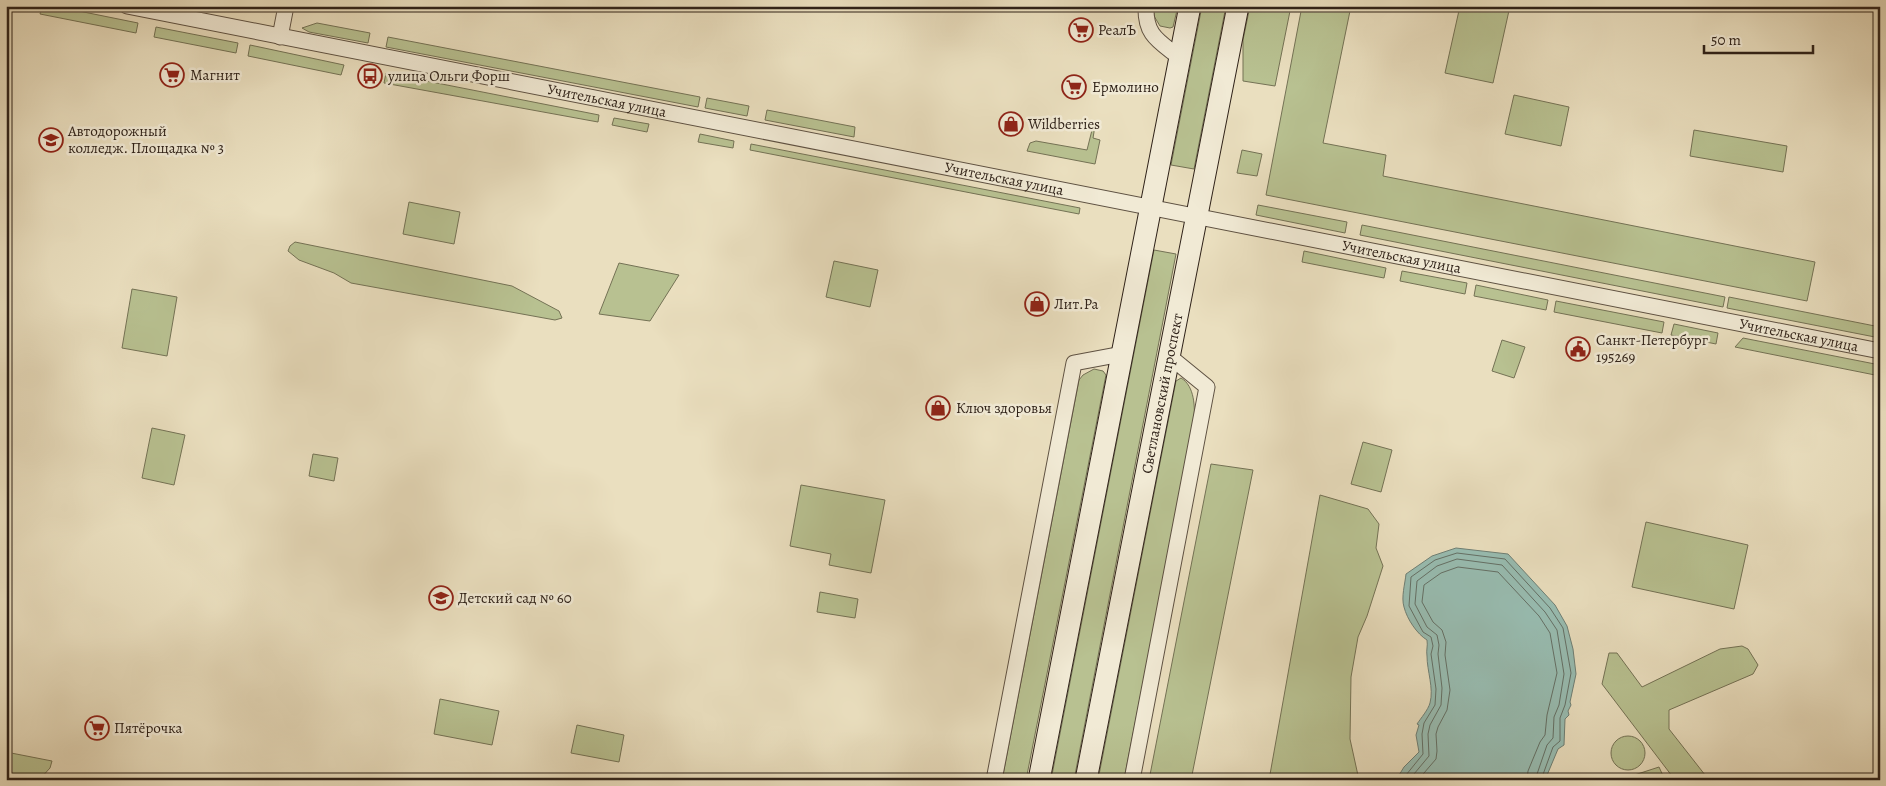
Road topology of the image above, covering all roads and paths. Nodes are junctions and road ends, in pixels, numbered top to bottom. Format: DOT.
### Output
graph roads {
  1 [pos="127,6"];
  2 [pos="286,6"];
  3 [pos="1146,6"];
  4 [pos="1190,6"];
  5 [pos="1238,6"];
  6 [pos="280,37"];
  7 [pos="1180,58"];
  8 [pos="1150,208"];
  9 [pos="1196,217"];
  10 [pos="1880,351"];
  11 [pos="1122,354"];
  12 [pos="1168,356"];
  13 [pos="994,780"];
  14 [pos="1039,780"];
  15 [pos="1086,780"];
  16 [pos="1132,780"];
  1 -- 6 [label="street, Учительская улица"];
  2 -- 6 [label="street"];
  3 -- 7 [label="street"];
  4 -- 7 [label="main road"];
  5 -- 9 [label="main road, Светлановский проспект"];
  6 -- 8 [label="street, Учительская улица"];
  7 -- 8 [label="main road"];
  8 -- 9 [label="street, Учительская улица"];
  8 -- 11 [label="main road"];
  9 -- 10 [label="street, Учительская улица"];
  9 -- 12 [label="main road, Светлановский проспект"];
  11 -- 13 [label="street"];
  11 -- 14 [label="main road"];
  12 -- 15 [label="main road, Светлановский проспект"];
  12 -- 16 [label="street"];
}
